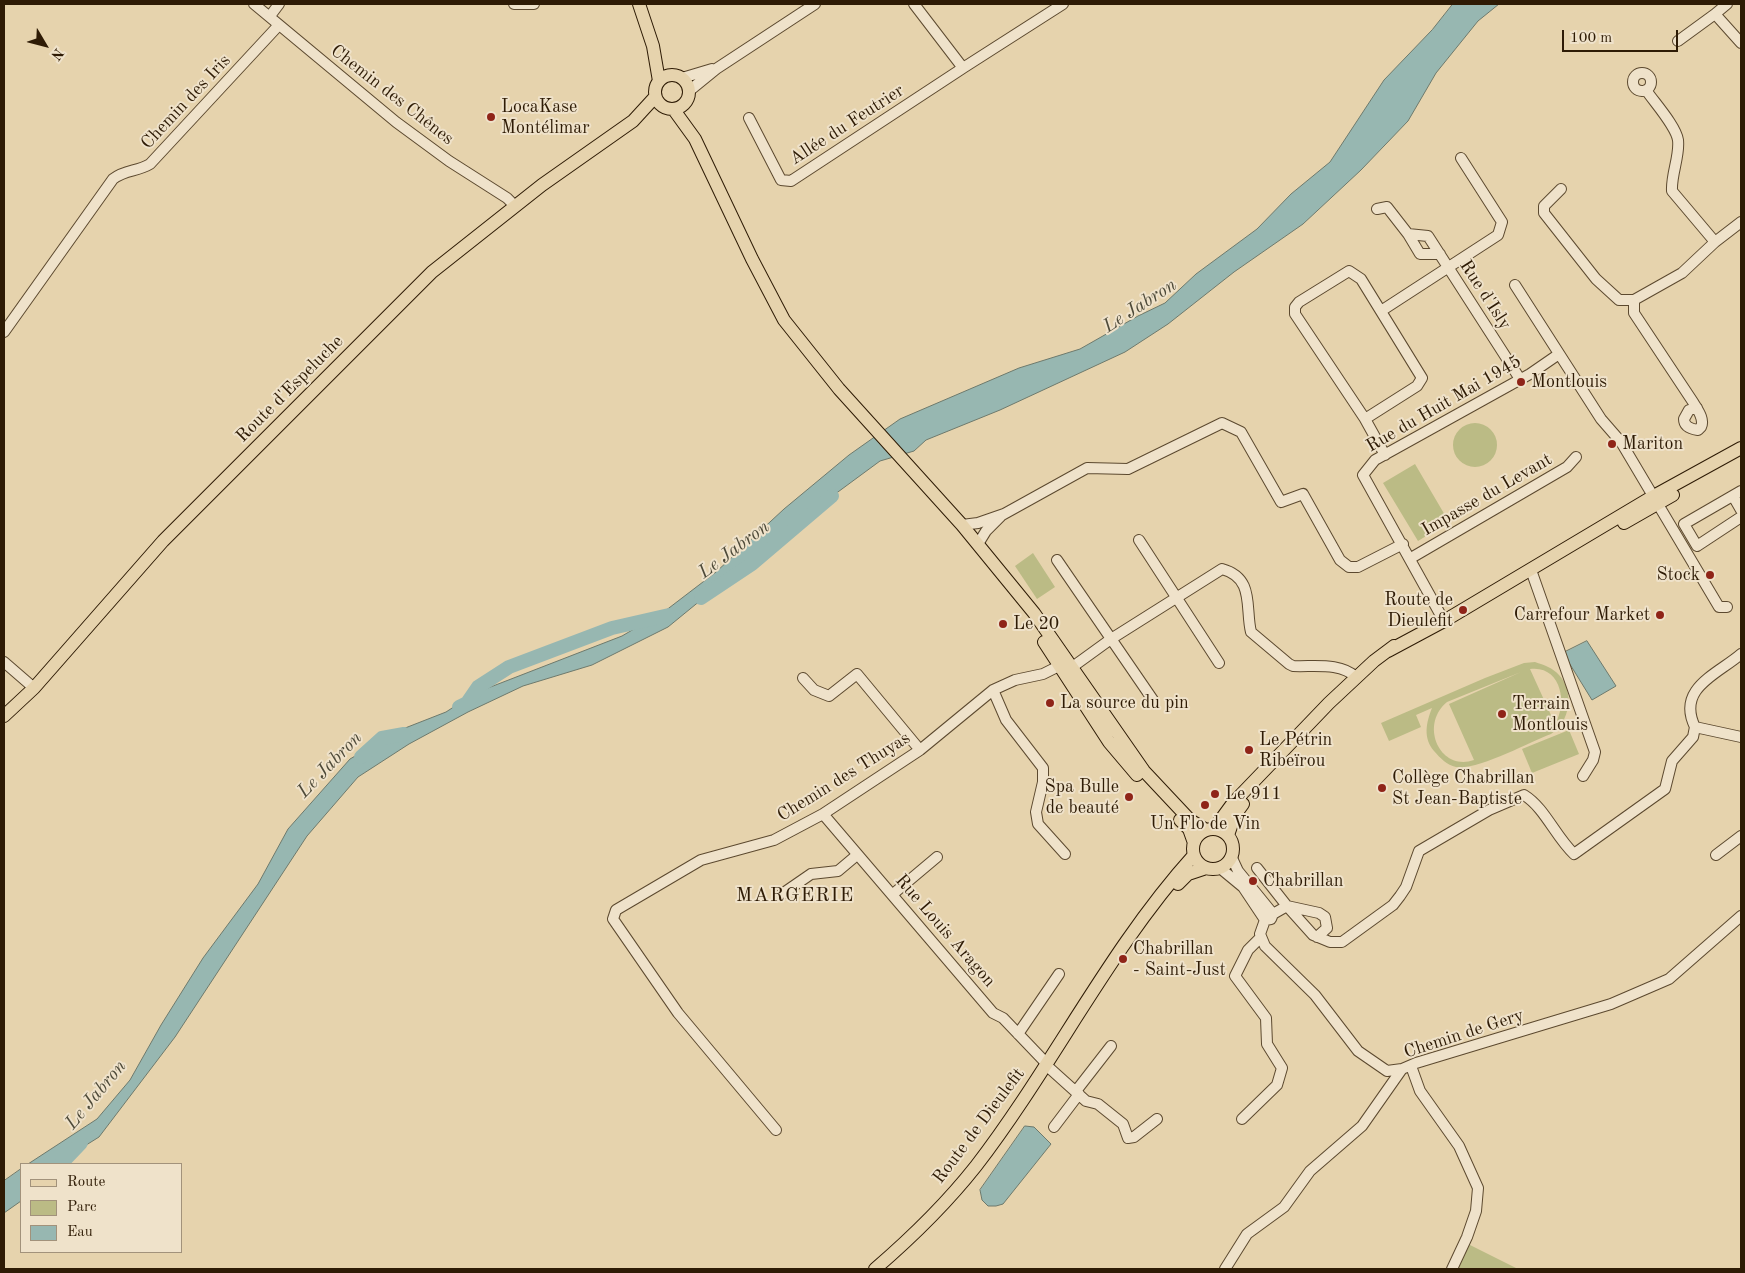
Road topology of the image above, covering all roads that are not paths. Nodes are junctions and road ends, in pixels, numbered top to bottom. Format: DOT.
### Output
graph roads {
  1 [pos="254,4"];
  2 [pos="279,4"];
  3 [pos="514,4"];
  4 [pos="534,4"];
  5 [pos="638,4"];
  6 [pos="815,4"];
  7 [pos="914,4"];
  8 [pos="1063,4"];
  9 [pos="1728,4"];
  10 [pos="1715,14"];
  11 [pos="270,16"];
  12 [pos="278,26"];
  13 [pos="1678,41"];
  14 [pos="1741,44"];
  15 [pos="653,46"];
  16 [pos="963,68"];
  17 [pos="716,69"];
  18 [pos="678,77"];
  19 [pos="659,81"];
  20 [pos="1646,90"];
  21 [pos="688,96"];
  22 [pos="655,97"];
  23 [pos="668,109"];
  24 [pos="749,118"];
  25 [pos="633,121"];
  26 [pos="695,140"];
  27 [pos="1461,158"];
  28 [pos="1561,190"];
  29 [pos="515,206"];
  30 [pos="1377,209"];
  31 [pos="1741,222"];
  32 [pos="1408,234"];
  33 [pos="1714,242"];
  34 [pos="1440,254"];
  35 [pos="1448,267"];
  36 [pos="1515,284"];
  37 [pos="1634,300"];
  38 [pos="1381,311"];
  39 [pos="4,332"];
  40 [pos="1559,354"];
  41 [pos="1520,379"];
  42 [pos="1697,408"];
  43 [pos="1365,419"];
  44 [pos="1741,448"];
  45 [pos="1385,455"];
  46 [pos="1576,457"];
  47 [pos="1737,494"];
  48 [pos="1655,501"];
  49 [pos="1741,510"];
  50 [pos="1004,514"];
  51 [pos="1741,516"];
  52 [pos="962,526"];
  53 [pos="1692,537"];
  54 [pos="1139,540"];
  55 [pos="1680,542"];
  56 [pos="978,544"];
  57 [pos="1403,544"];
  58 [pos="1558,554"];
  59 [pos="1411,558"];
  60 [pos="1057,560"];
  61 [pos="1531,570"];
  62 [pos="1176,597"];
  63 [pos="1727,607"];
  64 [pos="1443,618"];
  65 [pos="1111,639"];
  66 [pos="1741,654"];
  67 [pos="4,662"];
  68 [pos="1219,663"];
  69 [pos="1064,667"];
  70 [pos="1356,677"];
  71 [pos="803,678"];
  72 [pos="34,688"];
  73 [pos="992,690"];
  74 [pos="1154,700"];
  75 [pos="4,716"];
  76 [pos="1695,727"];
  77 [pos="1741,737"];
  78 [pos="920,750"];
  79 [pos="1583,776"];
  80 [pos="823,814"];
  81 [pos="1210,830"];
  82 [pos="1228,835"];
  83 [pos="1741,836"];
  84 [pos="1194,849"];
  85 [pos="1065,854"];
  86 [pos="857,855"];
  87 [pos="1716,855"];
  88 [pos="937,857"];
  89 [pos="1232,858"];
  90 [pos="1206,868"];
  91 [pos="1220,868"];
  92 [pos="1257,868"];
  93 [pos="782,894"];
  94 [pos="893,894"];
  95 [pos="1286,906"];
  96 [pos="1741,916"];
  97 [pos="1269,917"];
  98 [pos="1261,937"];
  99 [pos="1317,937"];
  100 [pos="1059,974"];
  101 [pos="1079,1016"];
  102 [pos="1018,1034"];
  103 [pos="1110,1046"];
  104 [pos="1047,1065"];
  105 [pos="1407,1068"];
  106 [pos="1078,1093"];
  107 [pos="1157,1119"];
  108 [pos="1242,1119"];
  109 [pos="1054,1127"];
  110 [pos="776,1130"];
  111 [pos="875,1269"];
  112 [pos="1225,1269"];
  113 [pos="1452,1269"];
  1 -- 11 [label="street, Chemin des Chênes"];
  2 -- 11 [label="street"];
  3 -- 4 [label="street"];
  5 -- 15 [label="main road"];
  6 -- 17 [label="street"];
  7 -- 16 [label="street"];
  8 -- 16 [label="street, Allée du Feutrier"];
  9 -- 10 [label="street"];
  10 -- 13 [label="street"];
  10 -- 14 [label="street"];
  11 -- 12 [label="street, Chemin des Chênes"];
  12 -- 29 [label="street, Chemin des Chênes"];
  12 -- 39 [label="street, Chemin des Iris"];
  15 -- 18 [label="main road"];
  15 -- 19 [label="main road"];
  16 -- 24 [label="street, Allée du Feutrier"];
  17 -- 18 [label="street"];
  17 -- 21 [label="street"];
  18 -- 19 [label="main road"];
  18 -- 21 [label="main road"];
  19 -- 22 [label="main road"];
  20 -- 33 [label="street"];
  21 -- 23 [label="main road"];
  21 -- 26 [label="main road"];
  22 -- 23 [label="main road"];
  22 -- 25 [label="main road, Route d'Espeluche"];
  23 -- 25 [label="main road, Route d'Espeluche"];
  23 -- 26 [label="main road"];
  25 -- 29 [label="main road, Route d'Espeluche"];
  26 -- 52 [label="main road"];
  27 -- 35 [label="street"];
  28 -- 37 [label="street"];
  29 -- 72 [label="main road, Route d'Espeluche"];
  30 -- 32 [label="street, Rue d'Isly"];
  31 -- 33 [label="street"];
  32 -- 34 [label="street, Rue d'Isly"];
  32 -- 34 [label="street, Rue d'Isly"];
  33 -- 37 [label="street"];
  34 -- 35 [label="street, Rue d'Isly"];
  35 -- 38 [label="street"];
  35 -- 41 [label="street, Rue d'Isly"];
  36 -- 40 [label="street"];
  37 -- 42 [label="street"];
  38 -- 43 [label="street"];
  38 -- 43 [label="street"];
  40 -- 41 [label="street, Rue du Huit Mai 1945"];
  40 -- 48 [label="street"];
  41 -- 45 [label="street, Rue du Huit Mai 1945"];
  43 -- 45 [label="street"];
  44 -- 48 [label="main road"];
  44 -- 48 [label="main road"];
  45 -- 57 [label="street, Rue du Huit Mai 1945"];
  46 -- 59 [label="street, Impasse du Levant"];
  47 -- 49 [label="street"];
  47 -- 53 [label="street"];
  48 -- 55 [label="street"];
  48 -- 58 [label="main road"];
  48 -- 58 [label="main road"];
  50 -- 52 [label="street"];
  50 -- 56 [label="street"];
  50 -- 57 [label="street"];
  51 -- 53 [label="street"];
  52 -- 56 [label="main road"];
  53 -- 55 [label="street"];
  54 -- 62 [label="street"];
  55 -- 63 [label="street"];
  56 -- 69 [label="main road"];
  57 -- 59 [label="street, Rue du Huit Mai 1945"];
  58 -- 61 [label="main road"];
  59 -- 64 [label="street, Rue du Huit Mai 1945"];
  60 -- 65 [label="street"];
  61 -- 64 [label="main road"];
  61 -- 79 [label="street"];
  62 -- 65 [label="street, Chemin des Thuyas"];
  62 -- 68 [label="street"];
  62 -- 70 [label="street, Chemin des Thuyas"];
  64 -- 70 [label="main road"];
  65 -- 69 [label="street, Chemin des Thuyas"];
  65 -- 74 [label="street"];
  66 -- 76 [label="street"];
  67 -- 72 [label="street"];
  69 -- 73 [label="street, Chemin des Thuyas"];
  69 -- 81 [label="main road"];
  69 -- 84 [label="main road"];
  70 -- 81 [label="main road"];
  70 -- 82 [label="main road"];
  71 -- 78 [label="street"];
  72 -- 75 [label="main road, Route d'Espeluche"];
  73 -- 78 [label="street, Chemin des Thuyas"];
  73 -- 85 [label="street"];
  76 -- 77 [label="street"];
  76 -- 99 [label="street"];
  78 -- 80 [label="street, Chemin des Thuyas"];
  80 -- 86 [label="street, Rue Louis Aragon"];
  80 -- 110 [label="street, Chemin des Thuyas"];
  81 -- 82 [label="main road"];
  81 -- 84 [label="main road"];
  82 -- 89 [label="main road"];
  83 -- 87 [label="street"];
  84 -- 90 [label="main road"];
  84 -- 101 [label="main road, Route de Dieulefit"];
  86 -- 93 [label="street"];
  86 -- 94 [label="street, Rue Louis Aragon"];
  88 -- 94 [label="street"];
  89 -- 91 [label="main road"];
  89 -- 97 [label="street"];
  90 -- 91 [label="main road"];
  90 -- 101 [label="main road, Route de Dieulefit"];
  91 -- 97 [label="street"];
  92 -- 95 [label="street"];
  94 -- 102 [label="street, Rue Louis Aragon"];
  95 -- 97 [label="street"];
  95 -- 99 [label="street"];
  95 -- 99 [label="street"];
  96 -- 105 [label="street, Chemin de Gery"];
  97 -- 98 [label="street"];
  98 -- 105 [label="street"];
  98 -- 108 [label="street"];
  100 -- 102 [label="street"];
  101 -- 104 [label="main road, Route de Dieulefit"];
  102 -- 104 [label="street, Rue Louis Aragon"];
  103 -- 106 [label="street"];
  104 -- 106 [label="street, Rue Louis Aragon"];
  104 -- 111 [label="main road, Route de Dieulefit"];
  105 -- 112 [label="street, Chemin de Gery"];
  105 -- 113 [label="street"];
  106 -- 107 [label="street, Rue Louis Aragon"];
  106 -- 109 [label="street"];
}
